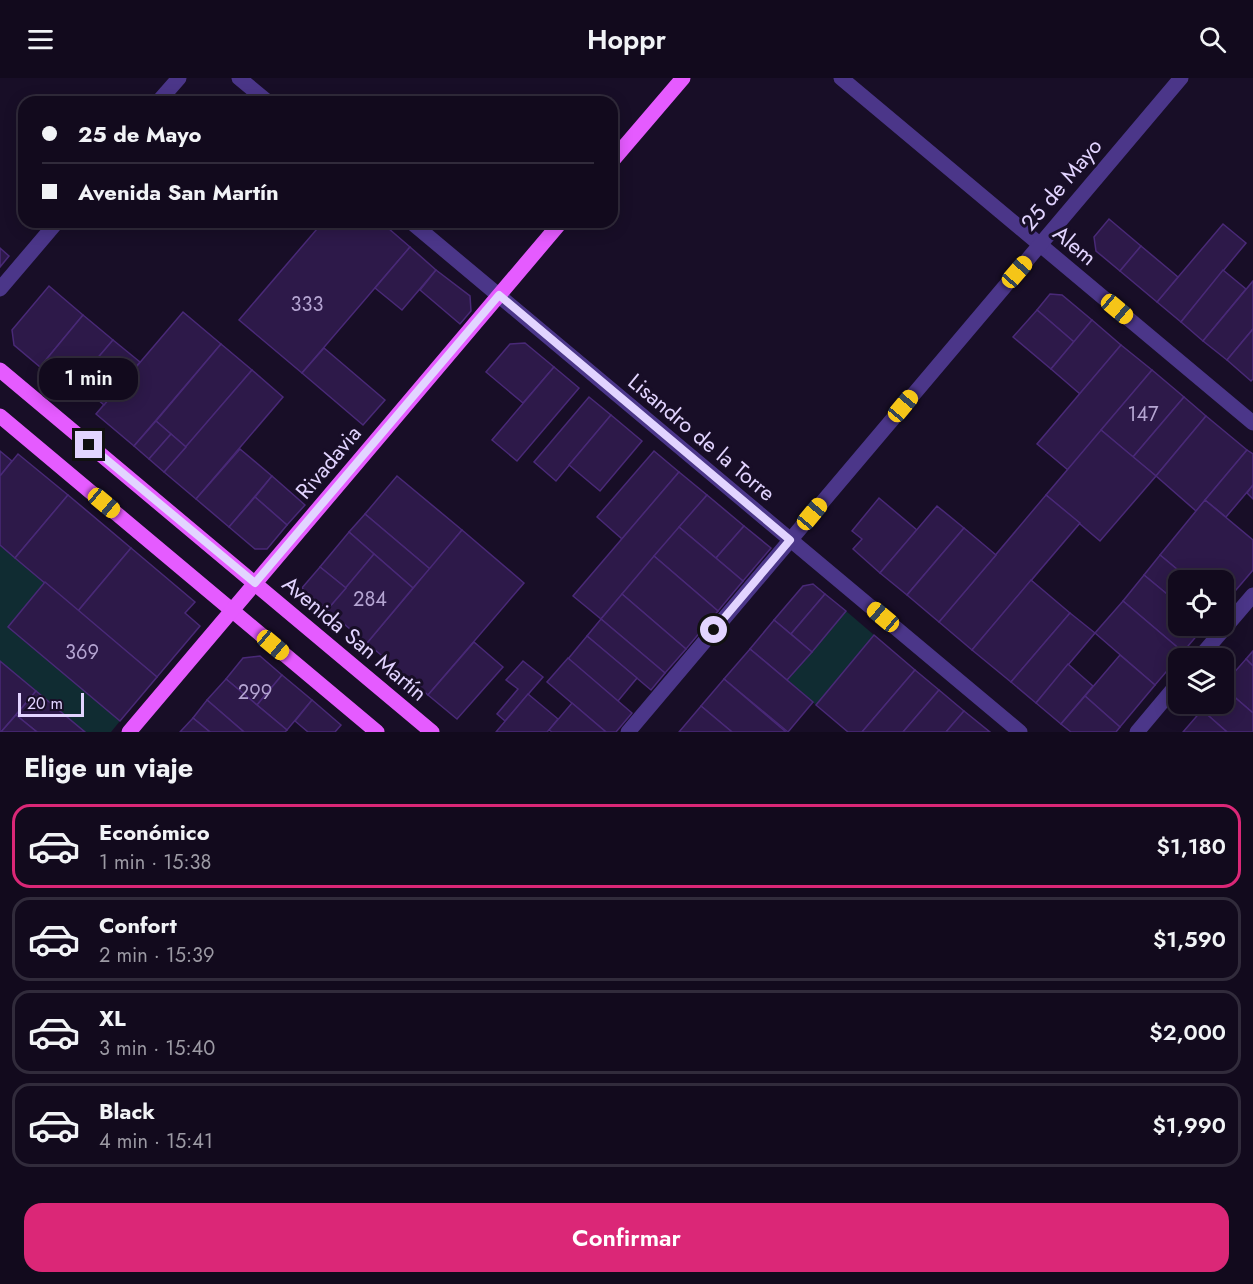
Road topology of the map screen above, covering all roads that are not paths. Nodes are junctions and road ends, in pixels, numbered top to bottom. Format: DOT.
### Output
graph roads {
  1 [pos="179,78"];
  2 [pos="239,78"];
  3 [pos="682,78"];
  4 [pos="842,78"];
  5 [pos="1181,78"];
  6 [pos="163,96"];
  7 [pos="261,96"];
  8 [pos="618,154"];
  9 [pos="52,228"];
  10 [pos="418,228"];
  11 [pos="556,228"];
  12 [pos="1040,244"];
  13 [pos="0,289"];
  14 [pos="499,295"];
  15 [pos="0,370"];
  16 [pos="0,416"];
  17 [pos="1253,423"];
  18 [pos="790,540"];
  19 [pos="255,583"];
  20 [pos="1253,595"];
  21 [pos="232,610"];
  22 [pos="1208,648"];
  23 [pos="1168,695"];
  24 [pos="129,732"];
  25 [pos="377,732"];
  26 [pos="432,732"];
  27 [pos="628,732"];
  28 [pos="1020,732"];
  29 [pos="1137,732"];
  1 -- 6 [label="street"];
  2 -- 7 [label="street"];
  3 -- 8 [label="main road"];
  4 -- 12 [label="street, Alem"];
  5 -- 12 [label="street, 25 de Mayo"];
  9 -- 13 [label="street"];
  10 -- 14 [label="street, Lisandro de la Torre"];
  11 -- 14 [label="main road, Rivadavia"];
  12 -- 17 [label="street, Alem"];
  12 -- 18 [label="street, 25 de Mayo"];
  14 -- 18 [label="street, Lisandro de la Torre"];
  14 -- 19 [label="main road, Rivadavia"];
  15 -- 19 [label="main road, Avenida San Martín"];
  16 -- 21 [label="main road"];
  18 -- 27 [label="street, 25 de Mayo"];
  18 -- 28 [label="street, Lisandro de la Torre"];
  19 -- 21 [label="main road, Rivadavia"];
  19 -- 26 [label="main road, Avenida San Martín"];
  20 -- 22 [label="street"];
  21 -- 24 [label="main road, Rivadavia"];
  21 -- 25 [label="main road"];
  23 -- 29 [label="street"];
}
